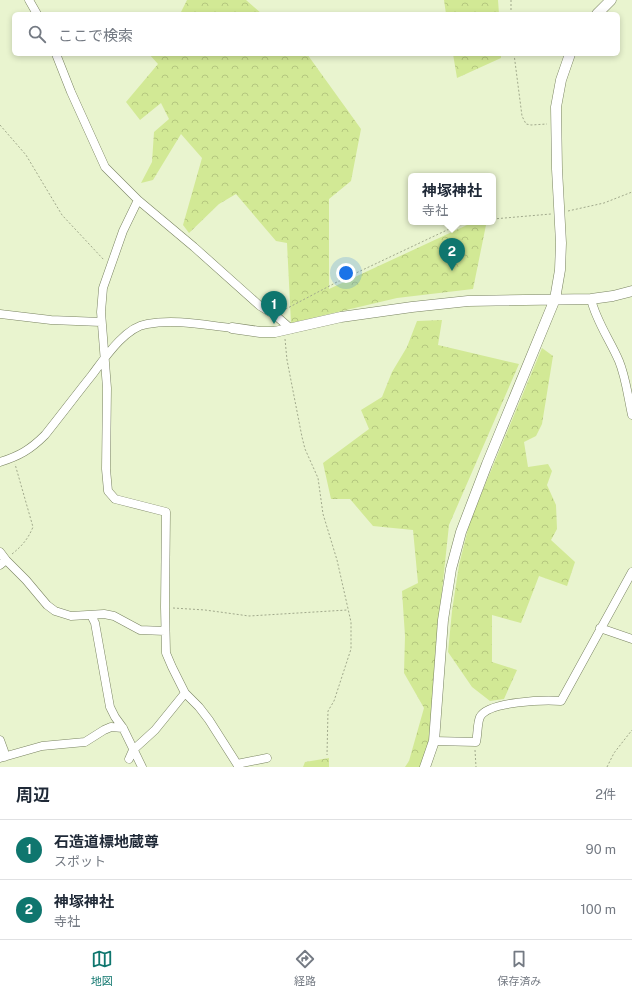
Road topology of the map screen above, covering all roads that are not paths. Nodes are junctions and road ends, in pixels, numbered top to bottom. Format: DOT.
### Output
graph roads {
  1 [pos="29,0"];
  2 [pos="612,0"];
  3 [pos="36,12"];
  4 [pos="599,12"];
  5 [pos="57,56"];
  6 [pos="569,56"];
  7 [pos="138,200"];
  8 [pos="632,291"];
  9 [pos="555,299"];
  10 [pos="591,299"];
  11 [pos="0,314"];
  12 [pos="101,322"];
  13 [pos="232,328"];
  14 [pos="287,330"];
  15 [pos="105,358"];
  16 [pos="632,415"];
  17 [pos="0,462"];
  18 [pos="0,552"];
  19 [pos="3,562"];
  20 [pos="632,572"];
  21 [pos="91,615"];
  22 [pos="600,628"];
  23 [pos="165,631"];
  24 [pos="632,640"];
  25 [pos="185,693"];
  26 [pos="123,728"];
  27 [pos="0,740"];
  28 [pos="434,741"];
  29 [pos="132,750"];
  30 [pos="2,758"];
  31 [pos="267,758"];
  32 [pos="129,759"];
  33 [pos="142,767"];
  34 [pos="425,767"];
  1 -- 3 [label="street"];
  2 -- 4 [label="street"];
  5 -- 7 [label="street"];
  6 -- 9 [label="street"];
  7 -- 12 [label="street"];
  7 -- 14 [label="street"];
  8 -- 10 [label="street"];
  9 -- 10 [label="street"];
  9 -- 14 [label="street"];
  9 -- 28 [label="street"];
  10 -- 16 [label="street"];
  11 -- 12 [label="street"];
  12 -- 15 [label="street"];
  13 -- 14 [label="street"];
  13 -- 15 [label="street"];
  15 -- 17 [label="street"];
  15 -- 23 [label="street"];
  18 -- 19 [label="street"];
  19 -- 21 [label="street"];
  20 -- 22 [label="street"];
  21 -- 23 [label="street"];
  21 -- 26 [label="street"];
  22 -- 24 [label="street"];
  22 -- 28 [label="street"];
  23 -- 25 [label="street"];
  25 -- 29 [label="street"];
  25 -- 31 [label="street"];
  26 -- 29 [label="street"];
  26 -- 30 [label="street"];
  27 -- 30 [label="street"];
  28 -- 34 [label="street"];
  29 -- 32 [label="street"];
  29 -- 33 [label="street"];
}
